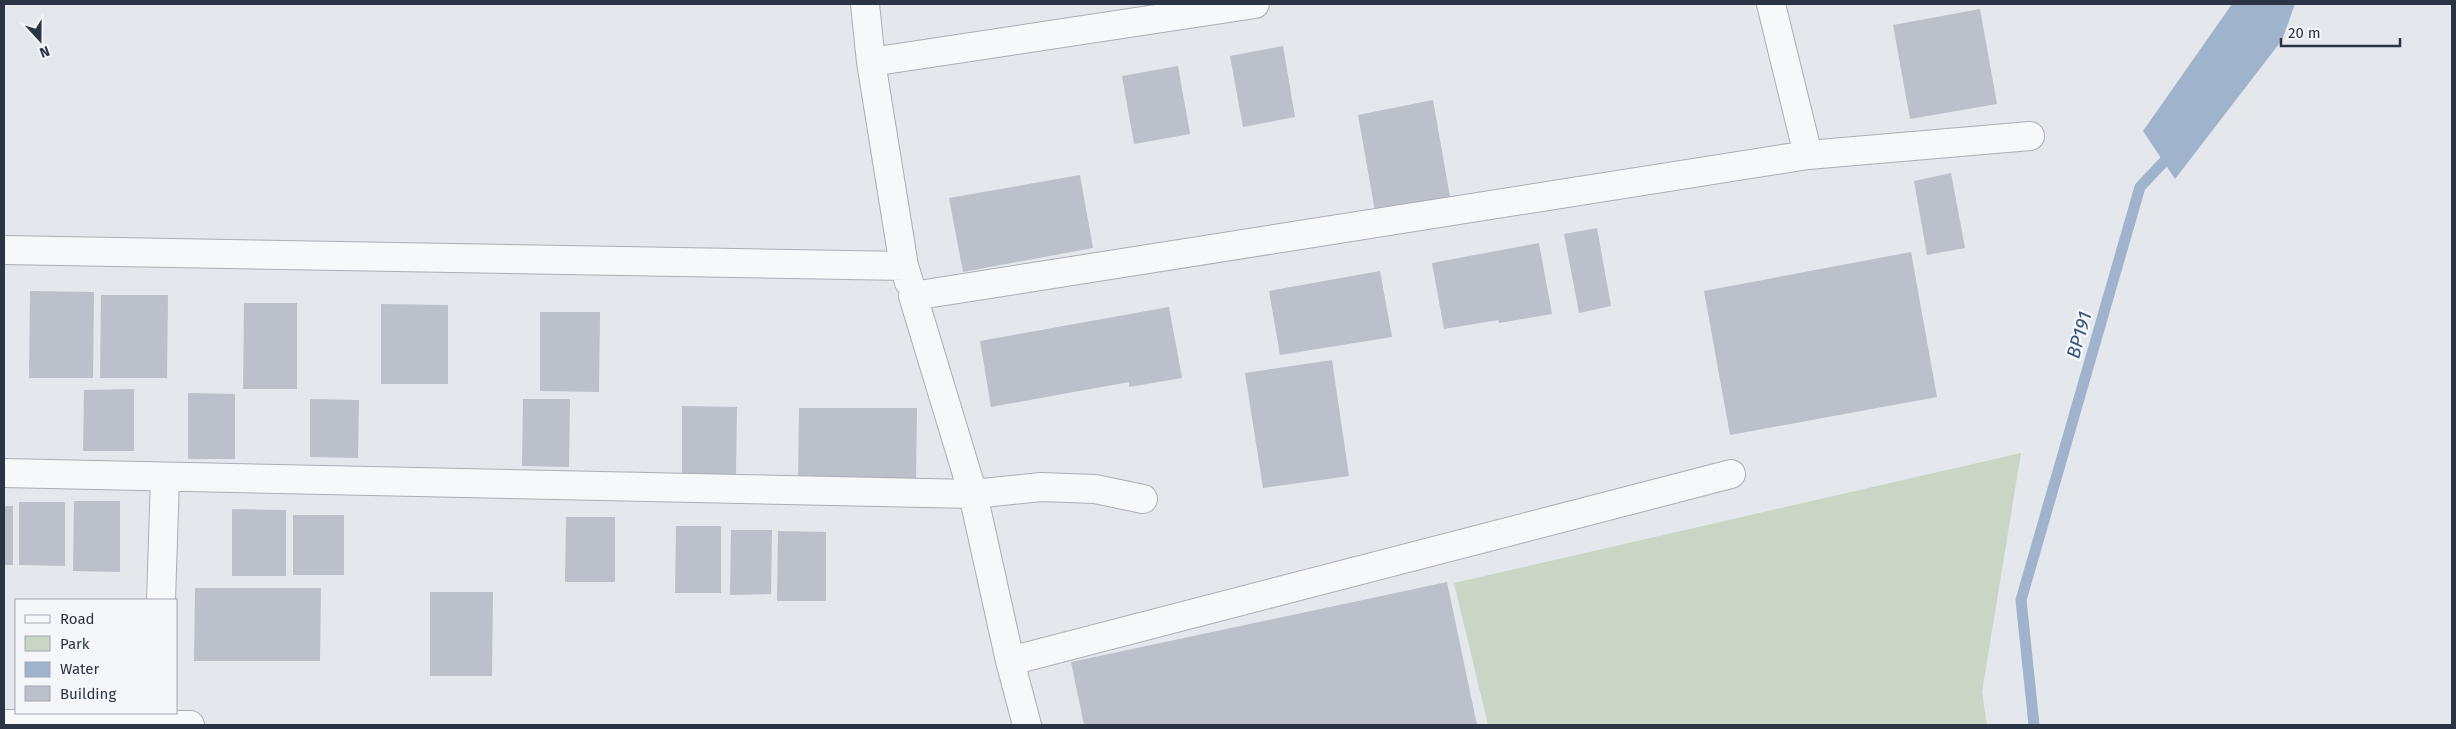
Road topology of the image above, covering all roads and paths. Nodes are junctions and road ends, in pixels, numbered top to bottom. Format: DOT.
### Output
graph roads {
  1 [pos="864,4"];
  2 [pos="1254,4"];
  3 [pos="1771,4"];
  4 [pos="871,62"];
  5 [pos="2030,136"];
  6 [pos="1808,155"];
  7 [pos="4,250"];
  8 [pos="904,266"];
  9 [pos="913,296"];
  10 [pos="4,473"];
  11 [pos="1731,474"];
  12 [pos="165,478"];
  13 [pos="973,494"];
  14 [pos="1143,499"];
  15 [pos="161,599"];
  16 [pos="1010,661"];
  17 [pos="158,721"];
  18 [pos="4,724"];
  19 [pos="190,725"];
  20 [pos="1027,725"];
  1 -- 4 [label="street"];
  2 -- 4 [label="street"];
  3 -- 6 [label="street"];
  4 -- 8 [label="street"];
  5 -- 6 [label="street"];
  6 -- 9 [label="street"];
  7 -- 8 [label="street"];
  8 -- 9 [label="street"];
  9 -- 13 [label="street"];
  10 -- 12 [label="street"];
  11 -- 16 [label="street"];
  12 -- 13 [label="street"];
  12 -- 15 [label="street"];
  13 -- 14 [label="street"];
  13 -- 16 [label="street"];
  16 -- 20 [label="street"];
  17 -- 18 [label="street"];
  17 -- 19 [label="street"];
}
